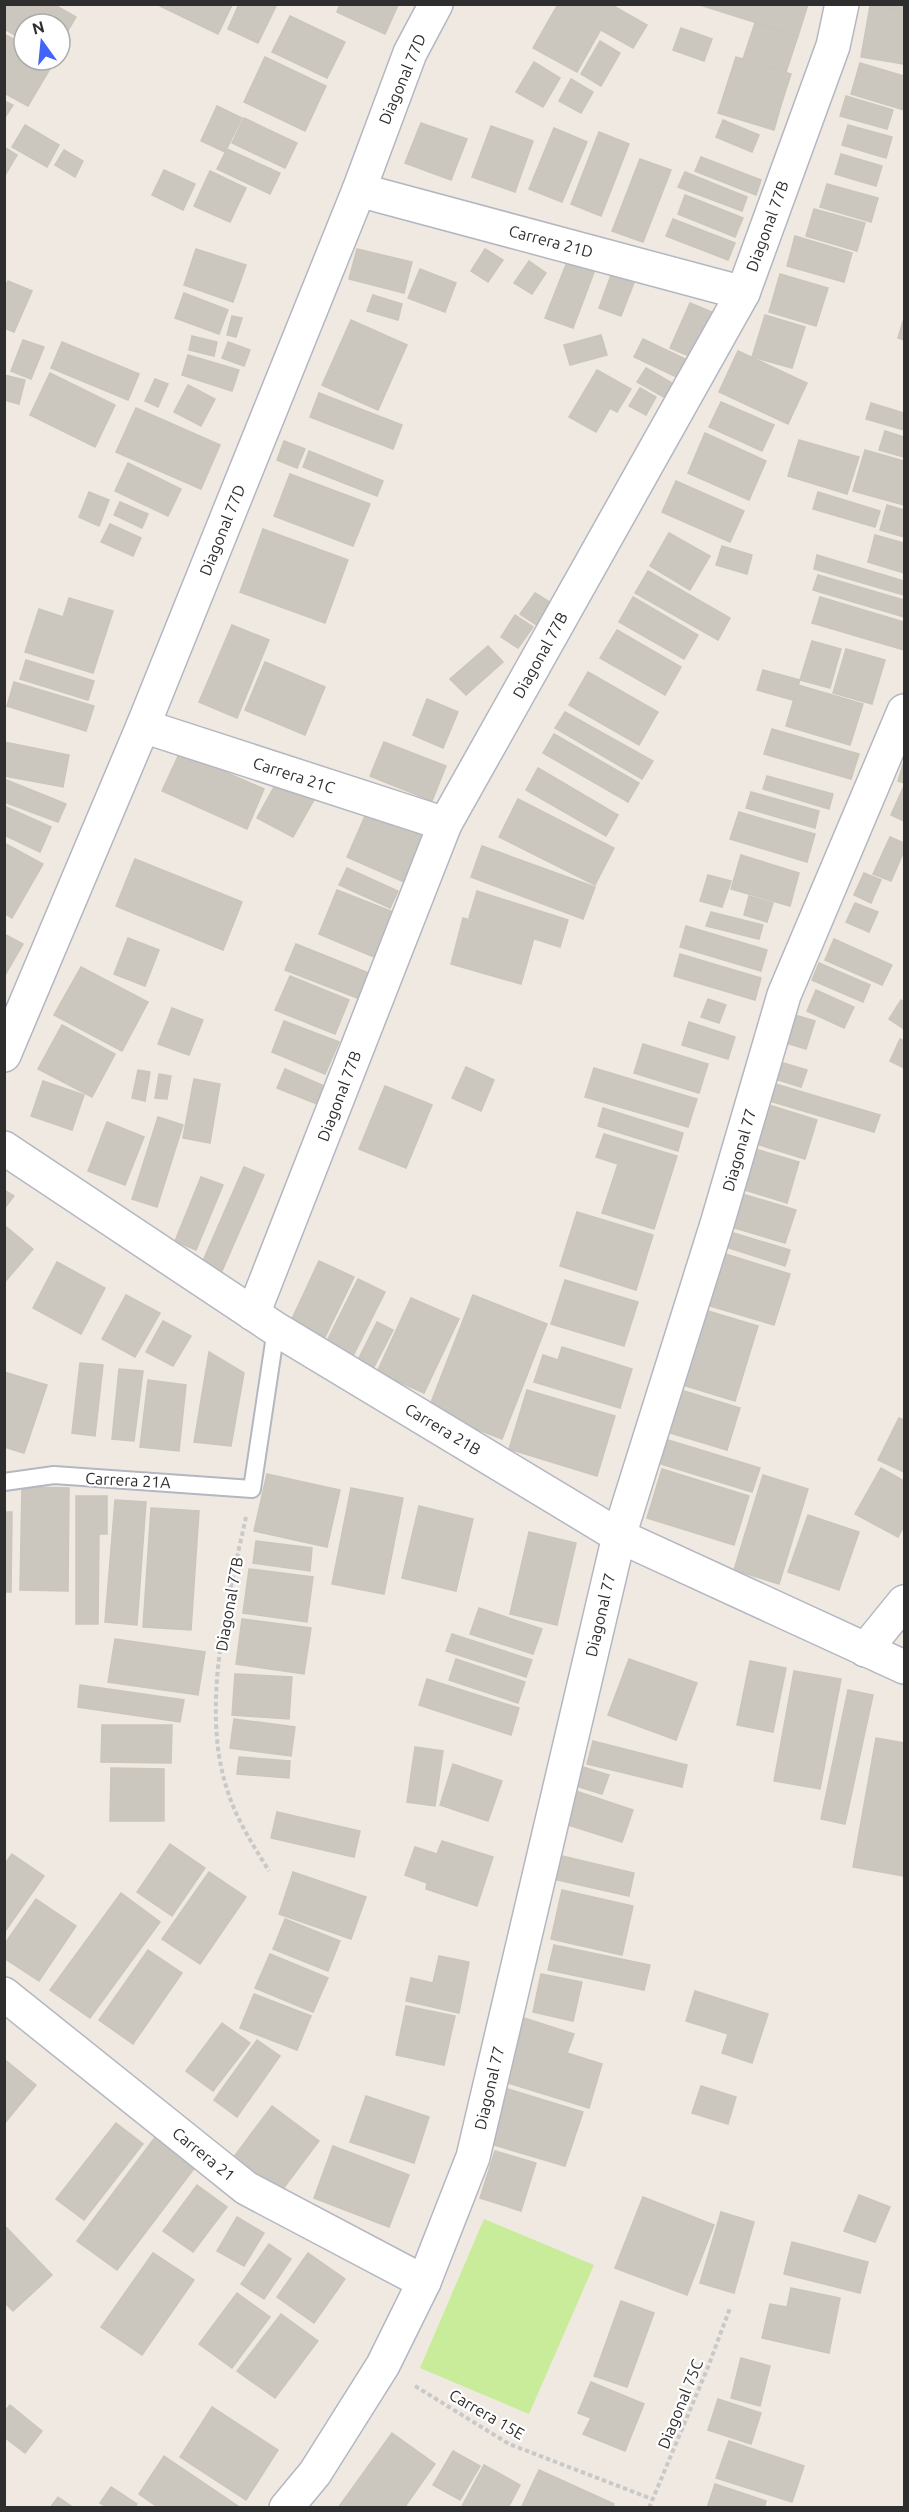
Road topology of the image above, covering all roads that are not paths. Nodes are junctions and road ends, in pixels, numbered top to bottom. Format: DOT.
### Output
graph roads {
  1 [pos="436,4"];
  2 [pos="842,4"];
  3 [pos="359,190"];
  4 [pos="743,293"];
  5 [pos="904,711"];
  6 [pos="143,726"];
  7 [pos="445,824"];
  8 [pos="4,1055"];
  9 [pos="4,1148"];
  10 [pos="265,1322"];
  11 [pos="4,1482"];
  12 [pos="252,1490"];
  13 [pos="619,1536"];
  14 [pos="904,1602"];
  15 [pos="865,1650"];
  16 [pos="904,1667"];
  17 [pos="4,1994"];
  18 [pos="424,2282"];
  19 [pos="286,2508"];
  1 -- 3 [label="street, Diagonal 77D"];
  2 -- 4 [label="street, Diagonal 77B"];
  3 -- 4 [label="street, Carrera 21D"];
  3 -- 6 [label="street, Diagonal 77D"];
  4 -- 7 [label="street, Diagonal 77B"];
  5 -- 13 [label="street, Diagonal 77"];
  6 -- 7 [label="street, Carrera 21C"];
  6 -- 8 [label="street, Diagonal 77D"];
  7 -- 10 [label="street, Diagonal 77B"];
  9 -- 10 [label="street, Carrera 21B"];
  10 -- 12 [label="lane, Diagonal 77B"];
  10 -- 13 [label="street, Carrera 21B"];
  11 -- 12 [label="lane, Carrera 21A"];
  13 -- 15 [label="street, Carrera 21B"];
  13 -- 18 [label="street, Diagonal 77"];
  14 -- 15 [label="street"];
  15 -- 16 [label="street, Carrera 21B"];
  17 -- 18 [label="street, Carrera 21"];
  18 -- 19 [label="street, Diagonal 77"];
}
